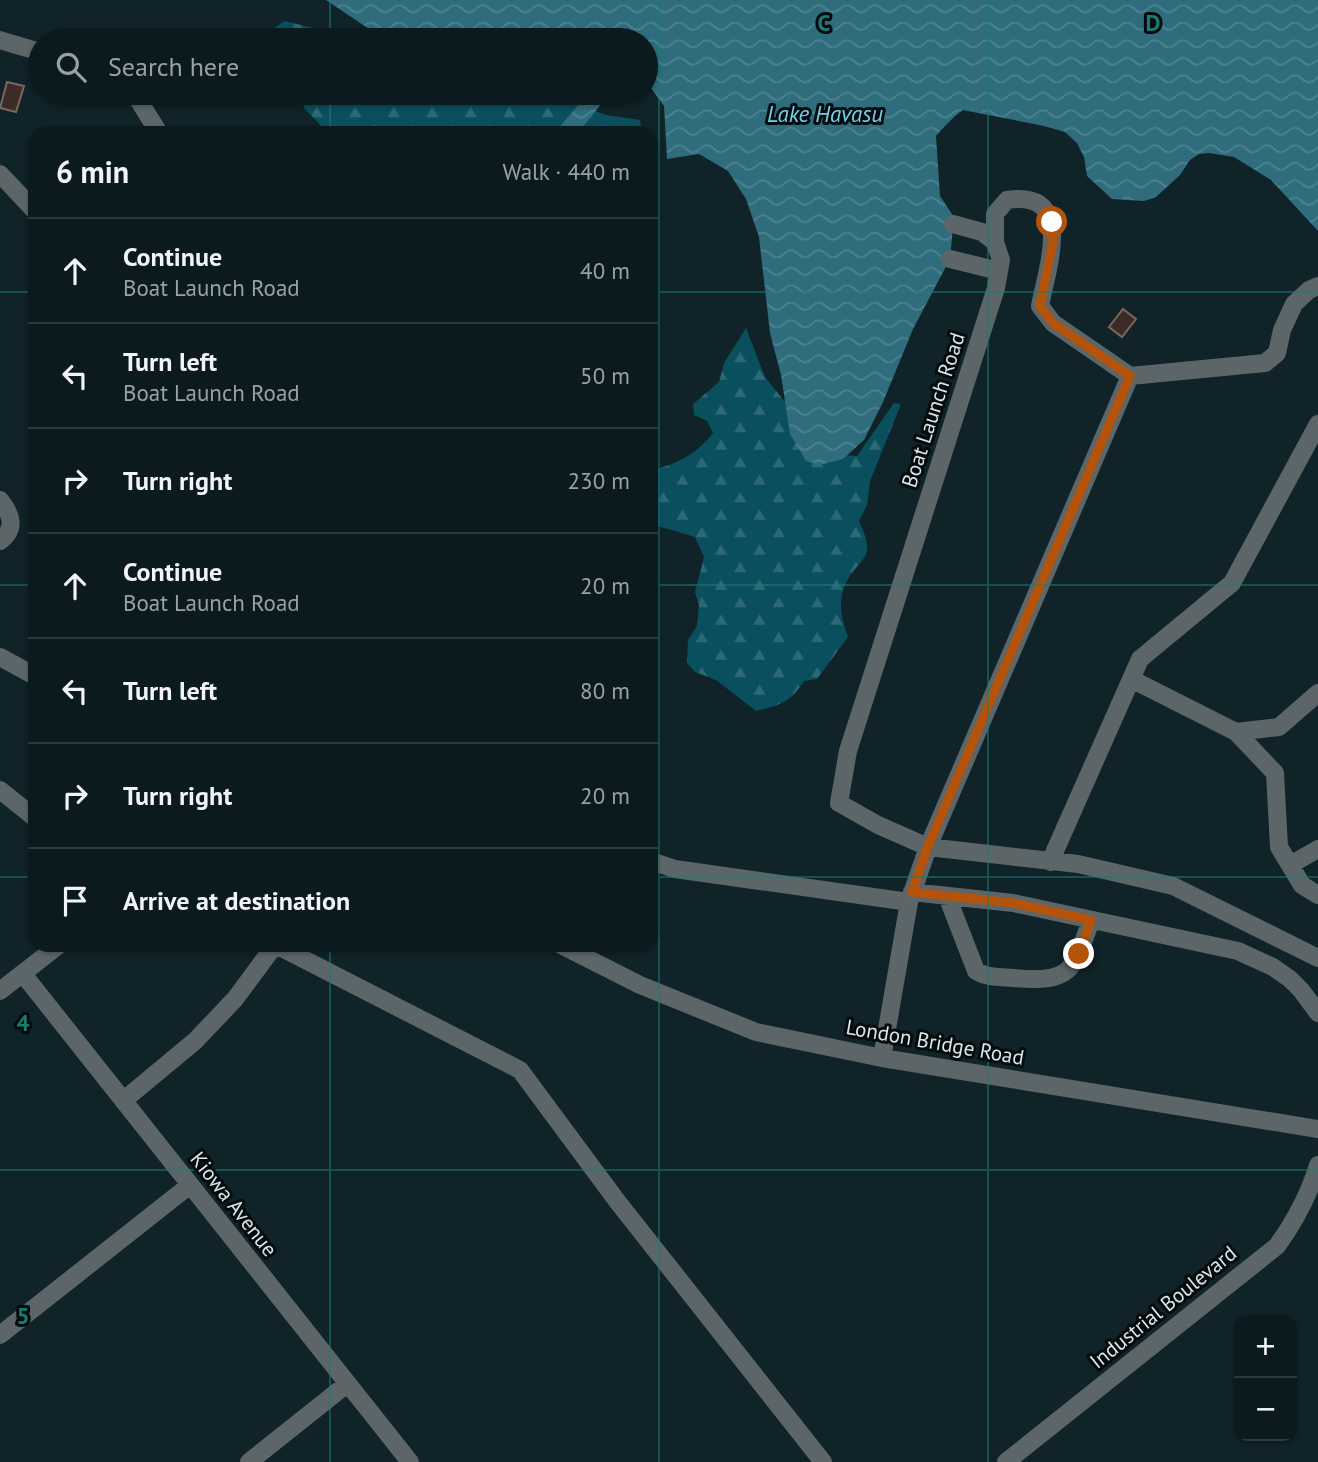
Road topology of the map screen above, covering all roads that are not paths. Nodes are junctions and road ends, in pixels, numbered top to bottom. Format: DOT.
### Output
graph roads {
  1 [pos="0,40"];
  2 [pos="28,48"];
  3 [pos="142,105"];
  4 [pos="155,126"];
  5 [pos="0,174"];
  6 [pos="28,204"];
  7 [pos="953,225"];
  8 [pos="995,242"];
  9 [pos="950,259"];
  10 [pos="999,271"];
  11 [pos="1318,286"];
  12 [pos="1130,376"];
  13 [pos="1318,424"];
  14 [pos="0,500"];
  15 [pos="0,541"];
  16 [pos="0,657"];
  17 [pos="28,672"];
  18 [pos="1131,679"];
  19 [pos="1318,693"];
  20 [pos="1236,732"];
  21 [pos="0,790"];
  22 [pos="28,812"];
  23 [pos="928,846"];
  24 [pos="1318,849"];
  25 [pos="1050,862"];
  26 [pos="658,863"];
  27 [pos="1290,865"];
  28 [pos="1318,895"];
  29 [pos="947,896"];
  30 [pos="910,897"];
  31 [pos="1091,920"];
  32 [pos="50,952"];
  33 [pos="271,952"];
  34 [pos="290,952"];
  35 [pos="575,952"];
  36 [pos="1318,958"];
  37 [pos="23,974"];
  38 [pos="0,991"];
  39 [pos="1318,1013"];
  40 [pos="882,1058"];
  41 [pos="124,1100"];
  42 [pos="1318,1129"];
  43 [pos="1318,1165"];
  44 [pos="190,1185"];
  45 [pos="0,1335"];
  46 [pos="347,1384"];
  47 [pos="249,1462"];
  48 [pos="410,1462"];
  49 [pos="823,1462"];
  50 [pos="1006,1462"];
  1 -- 2 [label="street"];
  3 -- 4 [label="street"];
  5 -- 6 [label="street"];
  7 -- 8 [label="street"];
  8 -- 10 [label="street, Boat Launch Road"];
  8 -- 12 [label="street, Boat Launch Road"];
  9 -- 10 [label="street"];
  10 -- 23 [label="street, Boat Launch Road"];
  11 -- 12 [label="street"];
  12 -- 23 [label="street"];
  13 -- 18 [label="street"];
  14 -- 15 [label="street"];
  16 -- 17 [label="street"];
  18 -- 20 [label="street"];
  18 -- 25 [label="street"];
  19 -- 20 [label="street"];
  20 -- 27 [label="street"];
  21 -- 22 [label="street"];
  23 -- 25 [label="street"];
  23 -- 30 [label="street"];
  24 -- 27 [label="street"];
  25 -- 36 [label="street"];
  26 -- 30 [label="street"];
  27 -- 28 [label="street"];
  29 -- 30 [label="street"];
  29 -- 31 [label="street"];
  29 -- 31 [label="street"];
  30 -- 40 [label="street"];
  31 -- 39 [label="street"];
  32 -- 37 [label="street"];
  33 -- 41 [label="street"];
  34 -- 49 [label="street"];
  35 -- 40 [label="street, London Bridge Road"];
  37 -- 38 [label="street"];
  37 -- 41 [label="street, Kiowa Avenue"];
  40 -- 42 [label="street, London Bridge Road"];
  41 -- 44 [label="street, Kiowa Avenue"];
  43 -- 50 [label="street, Industrial Boulevard"];
  44 -- 45 [label="street"];
  44 -- 46 [label="street, Kiowa Avenue"];
  46 -- 47 [label="street"];
  46 -- 48 [label="street, Kiowa Avenue"];
}
